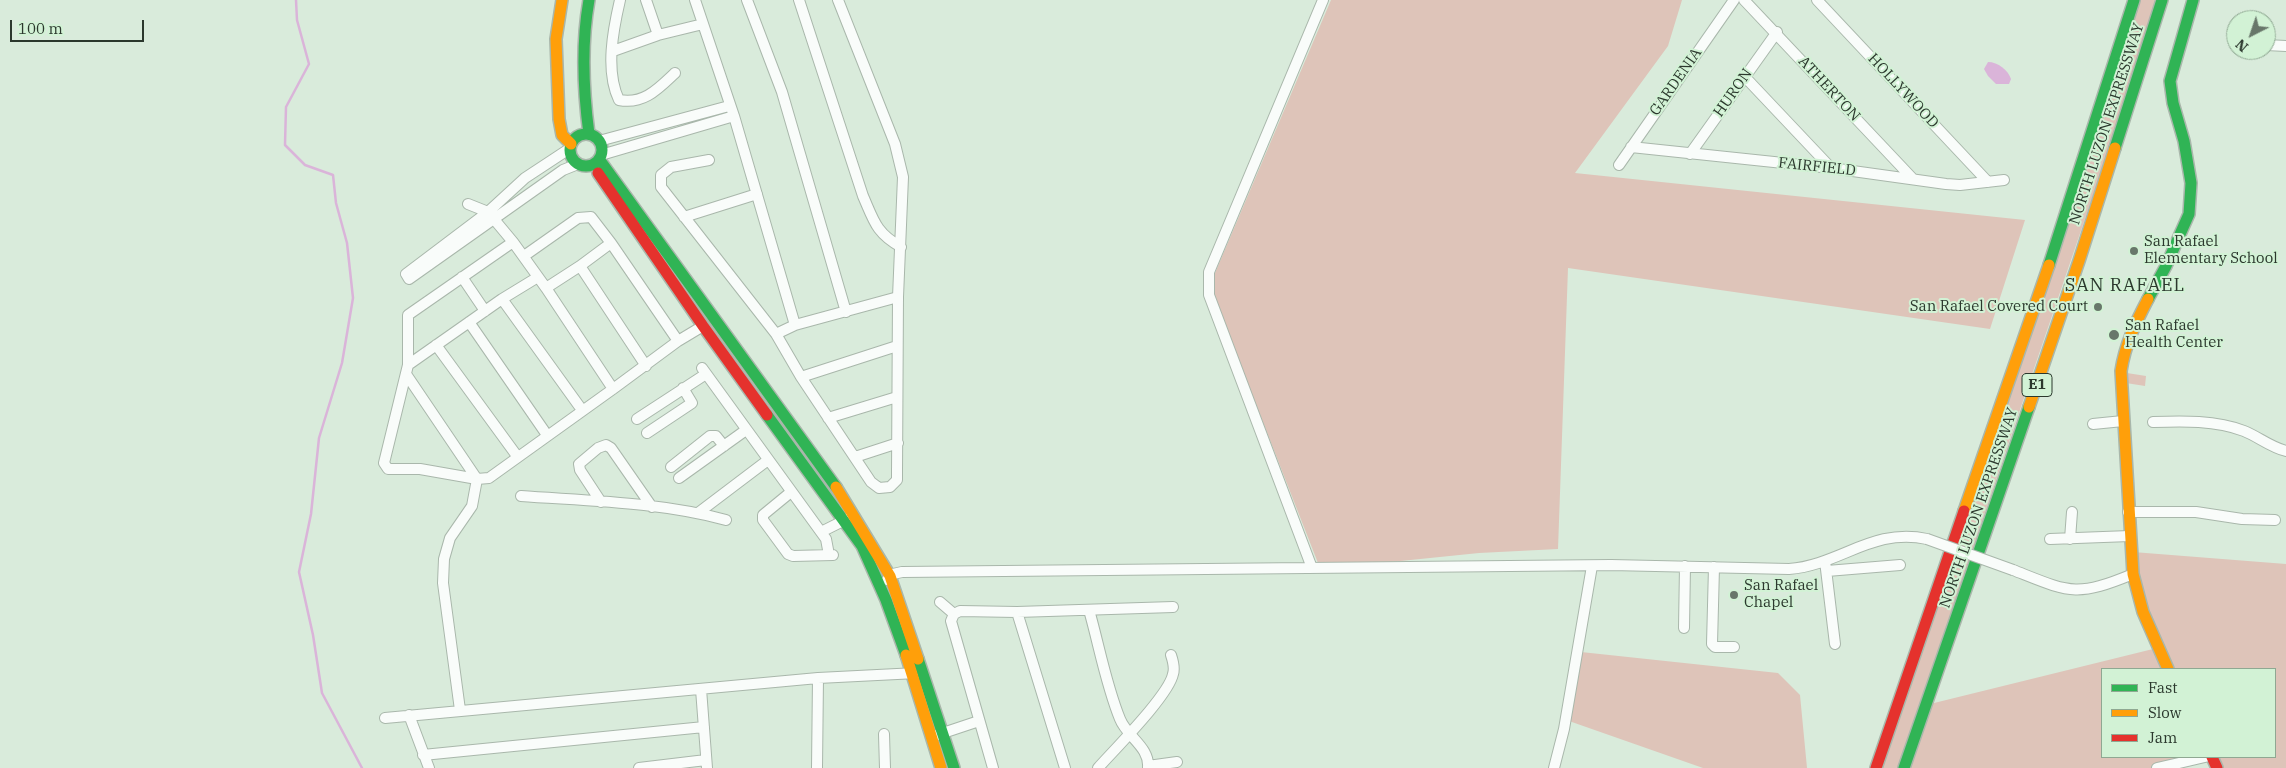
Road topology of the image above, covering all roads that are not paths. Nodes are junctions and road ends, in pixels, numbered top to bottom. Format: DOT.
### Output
graph roads {
  1 [pos="562,0"];
  2 [pos="589,0"];
  3 [pos="620,0"];
  4 [pos="646,0"];
  5 [pos="695,0"];
  6 [pos="746,0"];
  7 [pos="799,0"];
  8 [pos="838,0"];
  9 [pos="1323,0"];
  10 [pos="1734,0"];
  11 [pos="1744,0"];
  12 [pos="1817,0"];
  13 [pos="2134,0"];
  14 [pos="2162,0"];
  15 [pos="2193,0"];
  16 [pos="703,24"];
  17 [pos="1777,32"];
  18 [pos="658,35"];
  19 [pos="613,51"];
  20 [pos="675,73"];
  21 [pos="1744,76"];
  22 [pos="729,106"];
  23 [pos="734,116"];
  24 [pos="594,138"];
  25 [pos="570,147"];
  26 [pos="1631,147"];
  27 [pos="1690,154"];
  28 [pos="597,159"];
  29 [pos="709,160"];
  30 [pos="578,164"];
  31 [pos="1619,165"];
  32 [pos="1831,168"];
  33 [pos="1913,179"];
  34 [pos="2004,180"];
  35 [pos="1988,182"];
  36 [pos="757,194"];
  37 [pos="468,204"];
  38 [pos="491,216"];
  39 [pos="684,217"];
  40 [pos="513,242"];
  41 [pos="611,243"];
  42 [pos="901,247"];
  43 [pos="524,256"];
  44 [pos="580,266"];
  45 [pos="408,276"];
  46 [pos="462,277"];
  47 [pos="538,277"];
  48 [pos="546,288"];
  49 [pos="898,297"];
  50 [pos="502,299"];
  51 [pos="485,311"];
  52 [pos="846,312"];
  53 [pos="469,322"];
  54 [pos="795,325"];
  55 [pos="703,326"];
  56 [pos="776,334"];
  57 [pos="678,341"];
  58 [pos="436,345"];
  59 [pos="897,346"];
  60 [pos="646,366"];
  61 [pos="407,370"];
  62 [pos="801,377"];
  63 [pos="683,388"];
  64 [pos="613,389"];
  65 [pos="897,397"];
  66 [pos="582,410"];
  67 [pos="828,418"];
  68 [pos="2123,421"];
  69 [pos="2153,422"];
  70 [pos="2093,424"];
  71 [pos="746,430"];
  72 [pos="548,435"];
  73 [pos="898,443"];
  74 [pos="724,446"];
  75 [pos="2286,451"];
  76 [pos="517,456"];
  77 [pos="855,457"];
  78 [pos="768,460"];
  79 [pos="477,479"];
  80 [pos="791,492"];
  81 [pos="521,496"];
  82 [pos="601,502"];
  83 [pos="652,507"];
  84 [pos="2072,512"];
  85 [pos="2128,512"];
  86 [pos="698,513"];
  87 [pos="726,520"];
  88 [pos="2275,520"];
  89 [pos="851,521"];
  90 [pos="824,536"];
  91 [pos="2130,536"];
  92 [pos="2050,539"];
  93 [pos="2070,539"];
  94 [pos="1900,565"];
  95 [pos="1592,566"];
  96 [pos="1685,566"];
  97 [pos="1826,566"];
  98 [pos="1714,567"];
  99 [pos="1312,568"];
  100 [pos="2133,574"];
  101 [pos="890,576"];
  102 [pos="882,586"];
  103 [pos="940,602"];
  104 [pos="1173,607"];
  105 [pos="1089,610"];
  106 [pos="1017,612"];
  107 [pos="954,614"];
  108 [pos="1684,628"];
  109 [pos="1835,644"];
  110 [pos="1734,646"];
  111 [pos="1172,655"];
  112 [pos="2168,668"];
  113 [pos="918,672"];
  114 [pos="818,678"];
  115 [pos="701,690"];
  116 [pos="460,710"];
  117 [pos="409,715"];
  118 [pos="385,718"];
  119 [pos="979,721"];
  120 [pos="704,727"];
  121 [pos="884,734"];
  122 [pos="944,734"];
  123 [pos="1129,734"];
  124 [pos="932,737"];
  125 [pos="423,755"];
  126 [pos="2201,758"];
  127 [pos="1177,762"];
  128 [pos="707,764"];
  129 [pos="1148,767"];
  130 [pos="429,768"];
  131 [pos="639,768"];
  132 [pos="817,768"];
  133 [pos="885,768"];
  134 [pos="940,768"];
  135 [pos="954,768"];
  136 [pos="994,768"];
  137 [pos="1065,768"];
  138 [pos="1098,768"];
  139 [pos="1554,768"];
  140 [pos="1876,768"];
  141 [pos="1904,768"];
  142 [pos="2156,768"];
  1 -- 25 [label="main road"];
  2 -- 24 [label="main road"];
  3 -- 19 [label="street"];
  4 -- 18 [label="street"];
  5 -- 16 [label="street"];
  6 -- 52 [label="street"];
  7 -- 42 [label="street"];
  8 -- 42 [label="street"];
  9 -- 99 [label="street"];
  10 -- 26 [label="street, GARDENIA"];
  11 -- 17 [label="street, ATHERTON"];
  12 -- 35 [label="street, HOLLYWOOD"];
  13 -- 140 [label="main road, NORTH LUZON EXPRESSWAY / E1"];
  14 -- 141 [label="main road, NORTH LUZON EXPRESSWAY / E1"];
  15 -- 68 [label="main road"];
  16 -- 18 [label="street"];
  16 -- 22 [label="street"];
  17 -- 21 [label="street, HURON"];
  17 -- 33 [label="street, ATHERTON"];
  18 -- 19 [label="street"];
  19 -- 20 [label="street"];
  21 -- 27 [label="street, HURON"];
  21 -- 32 [label="street"];
  22 -- 23 [label="street"];
  22 -- 24 [label="street"];
  23 -- 28 [label="street"];
  23 -- 36 [label="street"];
  24 -- 25 [label="main road"];
  24 -- 28 [label="main road"];
  25 -- 30 [label="main road"];
  25 -- 38 [label="street"];
  26 -- 27 [label="street, FAIRFIELD"];
  26 -- 31 [label="street, GARDENIA"];
  27 -- 32 [label="street, FAIRFIELD"];
  28 -- 30 [label="main road"];
  28 -- 55 [label="main road"];
  28 -- 89 [label="main road"];
  29 -- 39 [label="street"];
  30 -- 38 [label="street"];
  32 -- 33 [label="street, FAIRFIELD"];
  33 -- 35 [label="street, FAIRFIELD"];
  34 -- 35 [label="street, FAIRFIELD"];
  36 -- 39 [label="street"];
  36 -- 54 [label="street"];
  37 -- 38 [label="street"];
  38 -- 40 [label="street"];
  38 -- 45 [label="street"];
  39 -- 56 [label="street"];
  40 -- 43 [label="street"];
  40 -- 46 [label="street"];
  41 -- 43 [label="street"];
  41 -- 44 [label="street"];
  41 -- 57 [label="street"];
  42 -- 49 [label="street"];
  43 -- 47 [label="street"];
  44 -- 48 [label="street"];
  44 -- 60 [label="street"];
  46 -- 51 [label="street"];
  46 -- 61 [label="street"];
  47 -- 48 [label="street"];
  47 -- 50 [label="street"];
  48 -- 64 [label="street"];
  49 -- 52 [label="street"];
  49 -- 59 [label="street"];
  50 -- 51 [label="street"];
  50 -- 66 [label="street"];
  51 -- 53 [label="street"];
  52 -- 54 [label="street"];
  53 -- 58 [label="street"];
  53 -- 72 [label="street"];
  54 -- 56 [label="street"];
  55 -- 57 [label="street"];
  55 -- 89 [label="main road"];
  56 -- 62 [label="street"];
  57 -- 60 [label="street"];
  58 -- 61 [label="street"];
  58 -- 76 [label="street"];
  59 -- 62 [label="street"];
  59 -- 65 [label="street"];
  60 -- 64 [label="street"];
  61 -- 79 [label="street"];
  61 -- 79 [label="street"];
  62 -- 67 [label="street"];
  63 -- 63 [label="street"];
  63 -- 71 [label="street"];
  64 -- 66 [label="street"];
  65 -- 67 [label="street"];
  65 -- 73 [label="street"];
  66 -- 72 [label="street"];
  67 -- 77 [label="street"];
  68 -- 70 [label="street"];
  68 -- 85 [label="main road"];
  69 -- 75 [label="street"];
  71 -- 74 [label="street"];
  71 -- 78 [label="street"];
  72 -- 76 [label="street"];
  73 -- 77 [label="street"];
  73 -- 77 [label="street"];
  74 -- 74 [label="street"];
  76 -- 79 [label="street"];
  78 -- 80 [label="street"];
  78 -- 86 [label="street"];
  79 -- 116 [label="street"];
  80 -- 90 [label="street"];
  80 -- 90 [label="street"];
  81 -- 82 [label="street"];
  82 -- 83 [label="street"];
  82 -- 83 [label="street"];
  83 -- 86 [label="street"];
  84 -- 93 [label="street"];
  85 -- 88 [label="street"];
  85 -- 91 [label="main road"];
  86 -- 87 [label="street"];
  89 -- 90 [label="street"];
  89 -- 101 [label="main road"];
  89 -- 102 [label="main road"];
  91 -- 93 [label="street"];
  91 -- 100 [label="main road"];
  92 -- 93 [label="street"];
  94 -- 97 [label="street"];
  95 -- 96 [label="street"];
  95 -- 99 [label="street"];
  95 -- 139 [label="street"];
  96 -- 98 [label="street"];
  96 -- 108 [label="street"];
  97 -- 98 [label="street"];
  97 -- 100 [label="street, bridge"];
  97 -- 109 [label="street"];
  98 -- 110 [label="street"];
  99 -- 101 [label="street"];
  100 -- 112 [label="main road"];
  101 -- 102 [label="street"];
  101 -- 113 [label="main road"];
  102 -- 113 [label="main road"];
  103 -- 107 [label="street"];
  104 -- 105 [label="street"];
  105 -- 106 [label="street"];
  105 -- 123 [label="street"];
  106 -- 107 [label="street"];
  106 -- 137 [label="street"];
  107 -- 119 [label="street"];
  111 -- 123 [label="street"];
  113 -- 114 [label="street"];
  113 -- 122 [label="main road"];
  113 -- 124 [label="main road"];
  114 -- 115 [label="street"];
  114 -- 132 [label="street"];
  115 -- 116 [label="street"];
  115 -- 120 [label="street"];
  116 -- 117 [label="street"];
  117 -- 118 [label="street"];
  117 -- 125 [label="street"];
  119 -- 122 [label="street"];
  119 -- 136 [label="street"];
  120 -- 125 [label="street"];
  120 -- 128 [label="street"];
  121 -- 133 [label="street"];
  122 -- 124 [label="street"];
  122 -- 135 [label="main road"];
  123 -- 129 [label="street"];
  123 -- 138 [label="street"];
  124 -- 134 [label="main road"];
  125 -- 130 [label="street"];
  126 -- 142 [label="street"];
  127 -- 129 [label="street"];
  128 -- 131 [label="street"];
}
